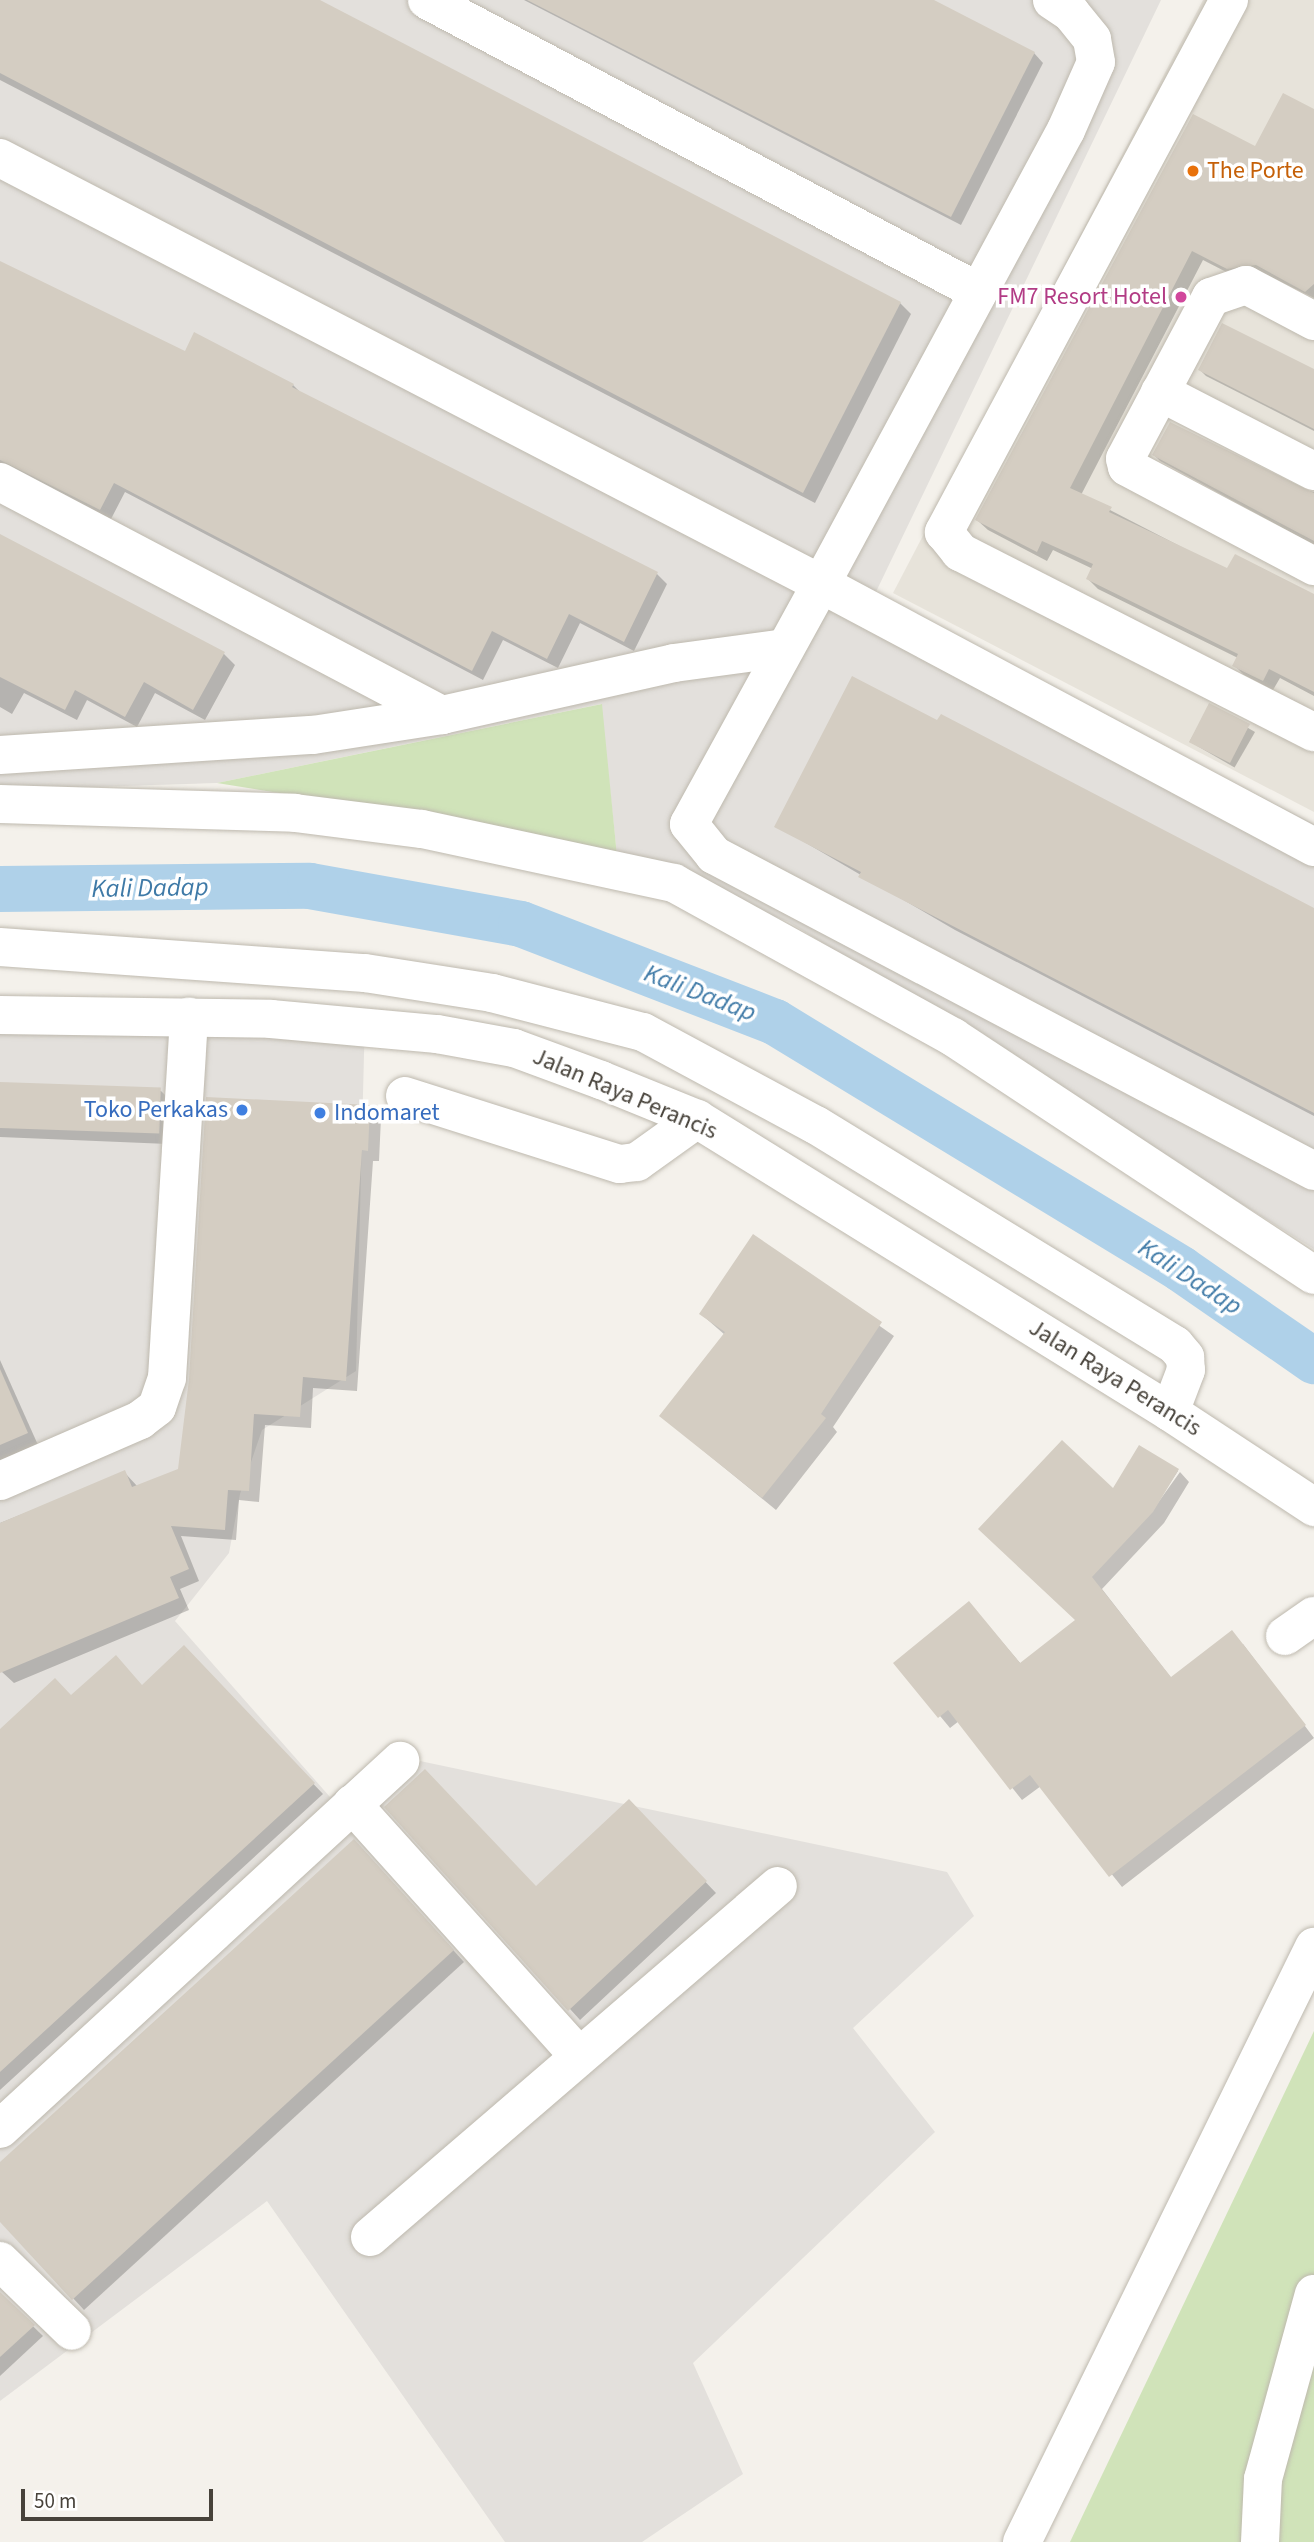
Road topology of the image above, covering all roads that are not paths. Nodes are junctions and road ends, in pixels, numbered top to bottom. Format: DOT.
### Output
graph roads {
  1 [pos="427,0"];
  2 [pos="1052,0"];
  3 [pos="1229,0"];
  4 [pos="0,158"];
  5 [pos="979,292"];
  6 [pos="1314,321"];
  7 [pos="1166,381"];
  8 [pos="1314,443"];
  9 [pos="1314,471"];
  10 [pos="0,482"];
  11 [pos="1314,566"];
  12 [pos="821,584"];
  13 [pos="785,648"];
  14 [pos="442,715"];
  15 [pos="1314,732"];
  16 [pos="0,755"];
  17 [pos="0,804"];
  18 [pos="1314,847"];
  19 [pos="0,947"];
  20 [pos="0,1015"];
  21 [pos="190,1017"];
  22 [pos="405,1096"];
  23 [pos="697,1119"];
  24 [pos="1314,1171"];
  25 [pos="1314,1275"];
  26 [pos="1170,1412"];
  27 [pos="0,1481"];
  28 [pos="1314,1507"];
  29 [pos="400,1761"];
  30 [pos="352,1804"];
  31 [pos="778,1886"];
  32 [pos="1314,1947"];
  33 [pos="579,2056"];
  34 [pos="0,2129"];
  35 [pos="370,2237"];
  36 [pos="0,2261"];
  37 [pos="1314,2294"];
  38 [pos="72,2331"];
  39 [pos="1022,2542"];
  40 [pos="1259,2542"];
  1 -- 5 [label="street"];
  2 -- 5 [label="street"];
  3 -- 15 [label="street"];
  4 -- 12 [label="street"];
  5 -- 12 [label="street"];
  6 -- 7 [label="street"];
  7 -- 8 [label="street"];
  7 -- 9 [label="street"];
  7 -- 11 [label="street"];
  10 -- 14 [label="street"];
  12 -- 13 [label="street"];
  12 -- 18 [label="street"];
  13 -- 14 [label="street"];
  13 -- 24 [label="street"];
  14 -- 16 [label="street"];
  17 -- 25 [label="street"];
  19 -- 26 [label="street"];
  20 -- 21 [label="street, Jalan Raya Perancis"];
  21 -- 23 [label="street, Jalan Raya Perancis"];
  21 -- 27 [label="street"];
  22 -- 23 [label="street"];
  23 -- 26 [label="street, Jalan Raya Perancis"];
  26 -- 28 [label="street, Jalan Raya Perancis"];
  29 -- 30 [label="street"];
  30 -- 33 [label="street"];
  30 -- 34 [label="street"];
  31 -- 33 [label="street"];
  32 -- 39 [label="street"];
  33 -- 35 [label="street"];
  36 -- 38 [label="street"];
  37 -- 40 [label="street"];
}
